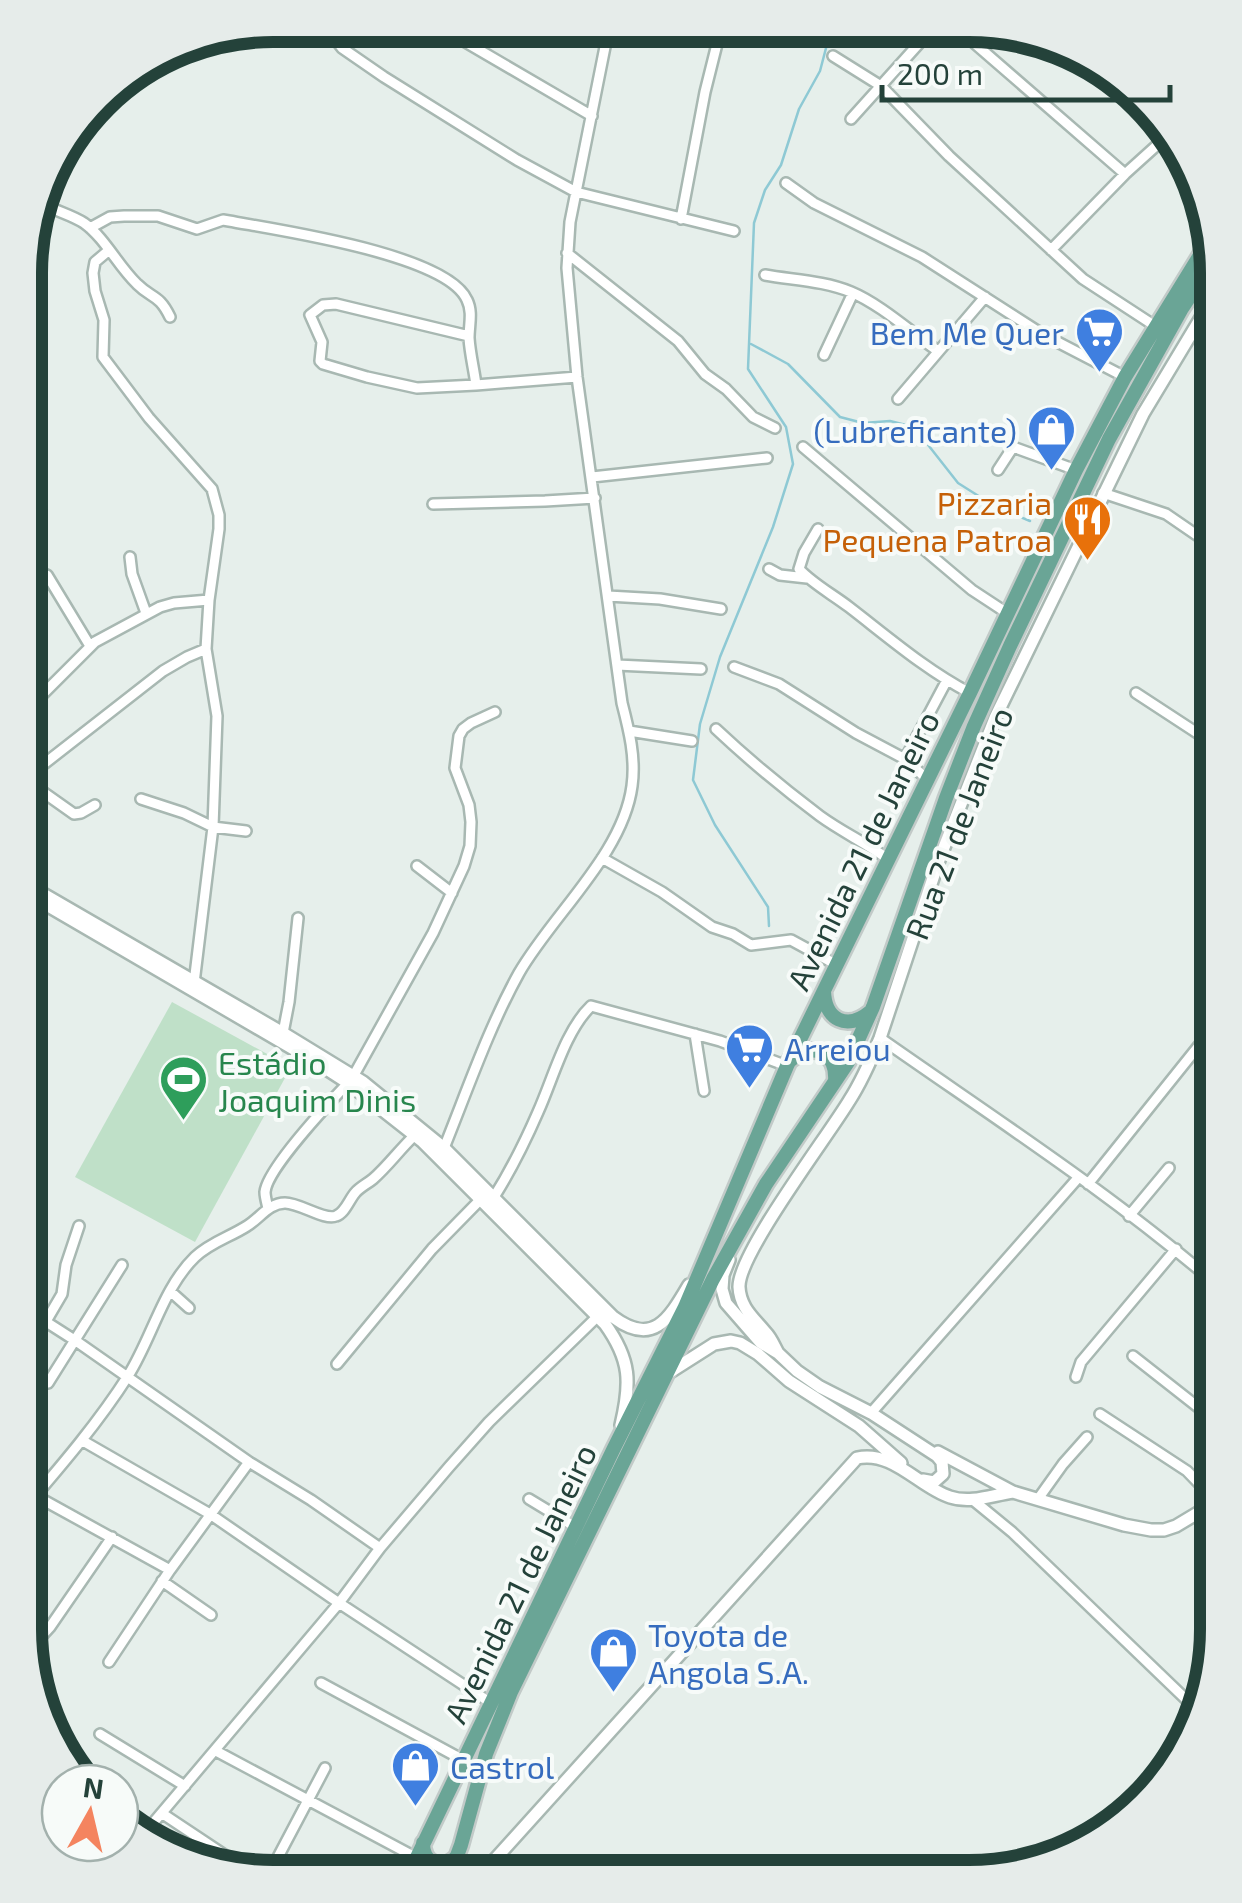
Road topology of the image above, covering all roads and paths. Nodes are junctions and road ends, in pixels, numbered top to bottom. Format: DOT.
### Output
graph roads {
  1 [pos="338,42"];
  2 [pos="465,42"];
  3 [pos="606,42"];
  4 [pos="718,42"];
  5 [pos="921,42"];
  6 [pos="973,42"];
  7 [pos="833,56"];
  8 [pos="882,86"];
  9 [pos="592,116"];
  10 [pos="852,119"];
  11 [pos="1159,144"];
  12 [pos="1126,174"];
  13 [pos="786,182"];
  14 [pos="576,192"];
  15 [pos="53,209"];
  16 [pos="681,219"];
  17 [pos="90,228"];
  18 [pos="734,231"];
  19 [pos="108,250"];
  20 [pos="1051,250"];
  21 [pos="567,253"];
  22 [pos="1199,257"];
  23 [pos="765,275"];
  24 [pos="1200,282"];
  25 [pos="853,293"];
  26 [pos="985,296"];
  27 [pos="170,317"];
  28 [pos="1200,318"];
  29 [pos="1155,326"];
  30 [pos="469,336"];
  31 [pos="938,351"];
  32 [pos="824,355"];
  33 [pos="577,377"];
  34 [pos="1125,378"];
  35 [pos="476,384"];
  36 [pos="898,399"];
  37 [pos="775,428"];
  38 [pos="803,447"];
  39 [pos="767,458"];
  40 [pos="998,470"];
  41 [pos="1076,470"];
  42 [pos="592,477"];
  43 [pos="1103,492"];
  44 [pos="595,498"];
  45 [pos="433,504"];
  46 [pos="818,530"];
  47 [pos="1200,537"];
  48 [pos="130,558"];
  49 [pos="769,569"];
  50 [pos="47,575"];
  51 [pos="807,578"];
  52 [pos="608,596"];
  53 [pos="209,600"];
  54 [pos="721,609"];
  55 [pos="146,613"];
  56 [pos="1007,613"];
  57 [pos="90,646"];
  58 [pos="206,649"];
  59 [pos="617,665"];
  60 [pos="734,667"];
  61 [pos="701,669"];
  62 [pos="947,680"];
  63 [pos="970,693"];
  64 [pos="1136,694"];
  65 [pos="42,695"];
  66 [pos="495,712"];
  67 [pos="716,729"];
  68 [pos="629,731"];
  69 [pos="1200,735"];
  70 [pos="692,741"];
  71 [pos="905,760"];
  72 [pos="42,766"];
  73 [pos="928,780"];
  74 [pos="42,791"];
  75 [pos="141,799"];
  76 [pos="95,805"];
  77 [pos="213,828"];
  78 [pos="246,832"];
  79 [pos="602,858"];
  80 [pos="888,859"];
  81 [pos="416,866"];
  82 [pos="42,893"];
  83 [pos="452,893"];
  84 [pos="42,903"];
  85 [pos="298,918"];
  86 [pos="837,965"];
  87 [pos="194,983"];
  88 [pos="824,990"];
  89 [pos="873,1009"];
  90 [pos="283,1032"];
  91 [pos="695,1034"];
  92 [pos="880,1038"];
  93 [pos="1199,1045"];
  94 [pos="788,1064"];
  95 [pos="351,1079"];
  96 [pos="833,1086"];
  97 [pos="704,1091"];
  98 [pos="415,1135"];
  99 [pos="444,1148"];
  100 [pos="1169,1168"];
  101 [pos="1078,1178"];
  102 [pos="1088,1184"];
  103 [pos="488,1198"];
  104 [pos="268,1208"];
  105 [pos="1130,1216"];
  106 [pos="78,1226"];
  107 [pos="742,1227"];
  108 [pos="1176,1249"];
  109 [pos="706,1253"];
  110 [pos="122,1265"];
  111 [pos="1199,1268"];
  112 [pos="170,1291"];
  113 [pos="189,1308"];
  114 [pos="598,1316"];
  115 [pos="42,1320"];
  116 [pos="45,1322"];
  117 [pos="76,1340"];
  118 [pos="778,1352"];
  119 [pos="1133,1356"];
  120 [pos="337,1364"];
  121 [pos="670,1372"];
  122 [pos="127,1377"];
  123 [pos="1076,1377"];
  124 [pos="48,1384"];
  125 [pos="1199,1409"];
  126 [pos="871,1412"];
  127 [pos="1100,1414"];
  128 [pos="1087,1437"];
  129 [pos="82,1441"];
  130 [pos="917,1442"];
  131 [pos="614,1448"];
  132 [pos="249,1462"];
  133 [pos="915,1478"];
  134 [pos="1199,1484"];
  135 [pos="42,1489"];
  136 [pos="1013,1492"];
  137 [pos="42,1499"];
  138 [pos="1038,1499"];
  139 [pos="529,1500"];
  140 [pos="973,1500"];
  141 [pos="1199,1512"];
  142 [pos="210,1514"];
  143 [pos="576,1528"];
  144 [pos="112,1537"];
  145 [pos="380,1548"];
  146 [pos="170,1570"];
  147 [pos="162,1581"];
  148 [pos="339,1604"];
  149 [pos="211,1616"];
  150 [pos="42,1634"];
  151 [pos="108,1662"];
  152 [pos="321,1683"];
  153 [pos="1188,1701"];
  154 [pos="491,1704"];
  155 [pos="100,1734"];
  156 [pos="216,1751"];
  157 [pos="464,1761"];
  158 [pos="326,1768"];
  159 [pos="185,1786"];
  160 [pos="308,1800"];
  161 [pos="163,1814"];
  162 [pos="152,1825"];
  163 [pos="423,1842"];
  164 [pos="458,1854"];
  165 [pos="225,1855"];
  166 [pos="415,1857"];
  167 [pos="276,1860"];
  168 [pos="414,1860"];
  169 [pos="429,1860"];
  170 [pos="454,1860"];
  171 [pos="456,1860"];
  172 [pos="493,1860"];
  1 -- 14 [label="street"];
  2 -- 9 [label="street"];
  3 -- 9 [label="street"];
  4 -- 16 [label="street"];
  5 -- 8 [label="street"];
  6 -- 12 [label="street"];
  7 -- 8 [label="street"];
  8 -- 10 [label="street"];
  8 -- 20 [label="street"];
  9 -- 14 [label="street"];
  11 -- 12 [label="street"];
  12 -- 20 [label="street"];
  13 -- 26 [label="street"];
  14 -- 16 [label="street"];
  14 -- 21 [label="street"];
  15 -- 17 [label="street"];
  16 -- 18 [label="street"];
  17 -- 19 [label="street"];
  17 -- 30 [label="street"];
  19 -- 27 [label="street"];
  19 -- 53 [label="street"];
  20 -- 29 [label="street"];
  21 -- 33 [label="street"];
  21 -- 37 [label="street"];
  22 -- 29 [label="main road, Avenida 21 de Janeiro"];
  23 -- 25 [label="street"];
  24 -- 89 [label="main road, Avenida 21 de Janeiro"];
  25 -- 31 [label="street"];
  25 -- 32 [label="street"];
  26 -- 31 [label="street"];
  26 -- 34 [label="street"];
  28 -- 43 [label="street, Rua 21 de Janeiro"];
  29 -- 34 [label="main road, Avenida 21 de Janeiro"];
  30 -- 35 [label="street"];
  30 -- 35 [label="street"];
  31 -- 36 [label="street"];
  33 -- 35 [label="street"];
  33 -- 42 [label="street"];
  34 -- 41 [label="main road, Avenida 21 de Janeiro"];
  38 -- 56 [label="street"];
  39 -- 42 [label="street"];
  40 -- 41 [label="street"];
  41 -- 56 [label="main road, Avenida 21 de Janeiro"];
  42 -- 44 [label="street"];
  43 -- 47 [label="street"];
  43 -- 92 [label="street, Rua 21 de Janeiro"];
  44 -- 45 [label="street"];
  44 -- 52 [label="street"];
  46 -- 51 [label="street"];
  48 -- 55 [label="street"];
  49 -- 51 [label="street"];
  50 -- 57 [label="street"];
  51 -- 62 [label="street"];
  52 -- 54 [label="street"];
  52 -- 59 [label="street"];
  53 -- 55 [label="street"];
  53 -- 58 [label="street"];
  55 -- 57 [label="street"];
  56 -- 63 [label="main road, Avenida 21 de Janeiro"];
  57 -- 65 [label="street"];
  58 -- 72 [label="street"];
  58 -- 77 [label="street"];
  59 -- 61 [label="street"];
  59 -- 68 [label="street"];
  60 -- 71 [label="street"];
  62 -- 63 [label="street"];
  62 -- 71 [label="street"];
  63 -- 73 [label="main road, Avenida 21 de Janeiro"];
  64 -- 69 [label="street"];
  66 -- 83 [label="street"];
  67 -- 80 [label="street"];
  68 -- 70 [label="street"];
  68 -- 79 [label="street"];
  71 -- 73 [label="street"];
  73 -- 80 [label="main road, Avenida 21 de Janeiro"];
  74 -- 76 [label="street"];
  75 -- 77 [label="street"];
  77 -- 78 [label="street"];
  77 -- 87 [label="street"];
  79 -- 86 [label="street"];
  79 -- 99 [label="street"];
  80 -- 86 [label="main road, Avenida 21 de Janeiro"];
  81 -- 83 [label="street"];
  82 -- 87 [label="street"];
  83 -- 95 [label="street"];
  84 -- 95 [label="street"];
  85 -- 90 [label="street"];
  86 -- 88 [label="main road, Avenida 21 de Janeiro"];
  87 -- 90 [label="street"];
  88 -- 89 [label="main road"];
  88 -- 94 [label="main road, Avenida 21 de Janeiro"];
  89 -- 96 [label="main road, Avenida 21 de Janeiro"];
  90 -- 95 [label="street"];
  91 -- 94 [label="street"];
  91 -- 97 [label="street"];
  91 -- 103 [label="street"];
  92 -- 101 [label="street"];
  92 -- 118 [label="street, Rua 21 de Janeiro"];
  93 -- 102 [label="street"];
  94 -- 96 [label="main road"];
  94 -- 109 [label="main road, Avenida 21 de Janeiro"];
  95 -- 98 [label="street"];
  95 -- 99 [label="street"];
  95 -- 104 [label="street"];
  96 -- 107 [label="main road, Avenida 21 de Janeiro"];
  98 -- 103 [label="street"];
  98 -- 104 [label="street"];
  99 -- 103 [label="street"];
  100 -- 105 [label="street"];
  101 -- 102 [label="street"];
  101 -- 126 [label="street"];
  102 -- 105 [label="street"];
  103 -- 109 [label="street"];
  103 -- 114 [label="street"];
  103 -- 120 [label="street"];
  104 -- 112 [label="street"];
  105 -- 108 [label="street"];
  106 -- 116 [label="street"];
  107 -- 118 [label="street"];
  107 -- 121 [label="main road, Avenida 21 de Janeiro"];
  108 -- 111 [label="street"];
  108 -- 123 [label="street"];
  109 -- 131 [label="main road, Avenida 21 de Janeiro"];
  110 -- 117 [label="street"];
  112 -- 113 [label="street"];
  112 -- 122 [label="street"];
  114 -- 131 [label="street"];
  114 -- 145 [label="street"];
  115 -- 116 [label="street"];
  116 -- 117 [label="street"];
  117 -- 122 [label="street"];
  117 -- 124 [label="street"];
  118 -- 126 [label="street"];
  119 -- 125 [label="street"];
  121 -- 133 [label="street"];
  121 -- 164 [label="main road, Avenida 21 de Janeiro"];
  122 -- 129 [label="street"];
  122 -- 132 [label="street"];
  126 -- 130 [label="street"];
  127 -- 134 [label="street"];
  128 -- 138 [label="street"];
  129 -- 135 [label="street"];
  129 -- 142 [label="street"];
  130 -- 133 [label="street"];
  130 -- 136 [label="street"];
  131 -- 143 [label="main road, Avenida 21 de Janeiro"];
  132 -- 142 [label="street"];
  132 -- 145 [label="street"];
  133 -- 140 [label="street"];
  133 -- 172 [label="street"];
  136 -- 138 [label="street"];
  136 -- 140 [label="street"];
  137 -- 144 [label="street"];
  138 -- 141 [label="street"];
  139 -- 143 [label="street"];
  140 -- 153 [label="street"];
  142 -- 146 [label="street"];
  142 -- 148 [label="street"];
  143 -- 154 [label="main road, Avenida 21 de Janeiro"];
  144 -- 146 [label="street"];
  144 -- 150 [label="street"];
  145 -- 148 [label="street"];
  146 -- 147 [label="street"];
  147 -- 149 [label="street"];
  147 -- 151 [label="street"];
  148 -- 154 [label="street"];
  148 -- 156 [label="street"];
  152 -- 157 [label="street"];
  154 -- 157 [label="main road, Avenida 21 de Janeiro"];
  155 -- 159 [label="street"];
  156 -- 159 [label="street"];
  156 -- 160 [label="street"];
  157 -- 163 [label="main road, Avenida 21 de Janeiro"];
  158 -- 160 [label="street"];
  159 -- 161 [label="street"];
  160 -- 166 [label="street"];
  160 -- 167 [label="street"];
  161 -- 162 [label="street"];
  161 -- 165 [label="street"];
  163 -- 166 [label="main road, Avenida 21 de Janeiro"];
  163 -- 169 [label="main road"];
  164 -- 170 [label="main road"];
  164 -- 171 [label="main road, Avenida 21 de Janeiro"];
  166 -- 168 [label="main road, Avenida 21 de Janeiro"];
}
